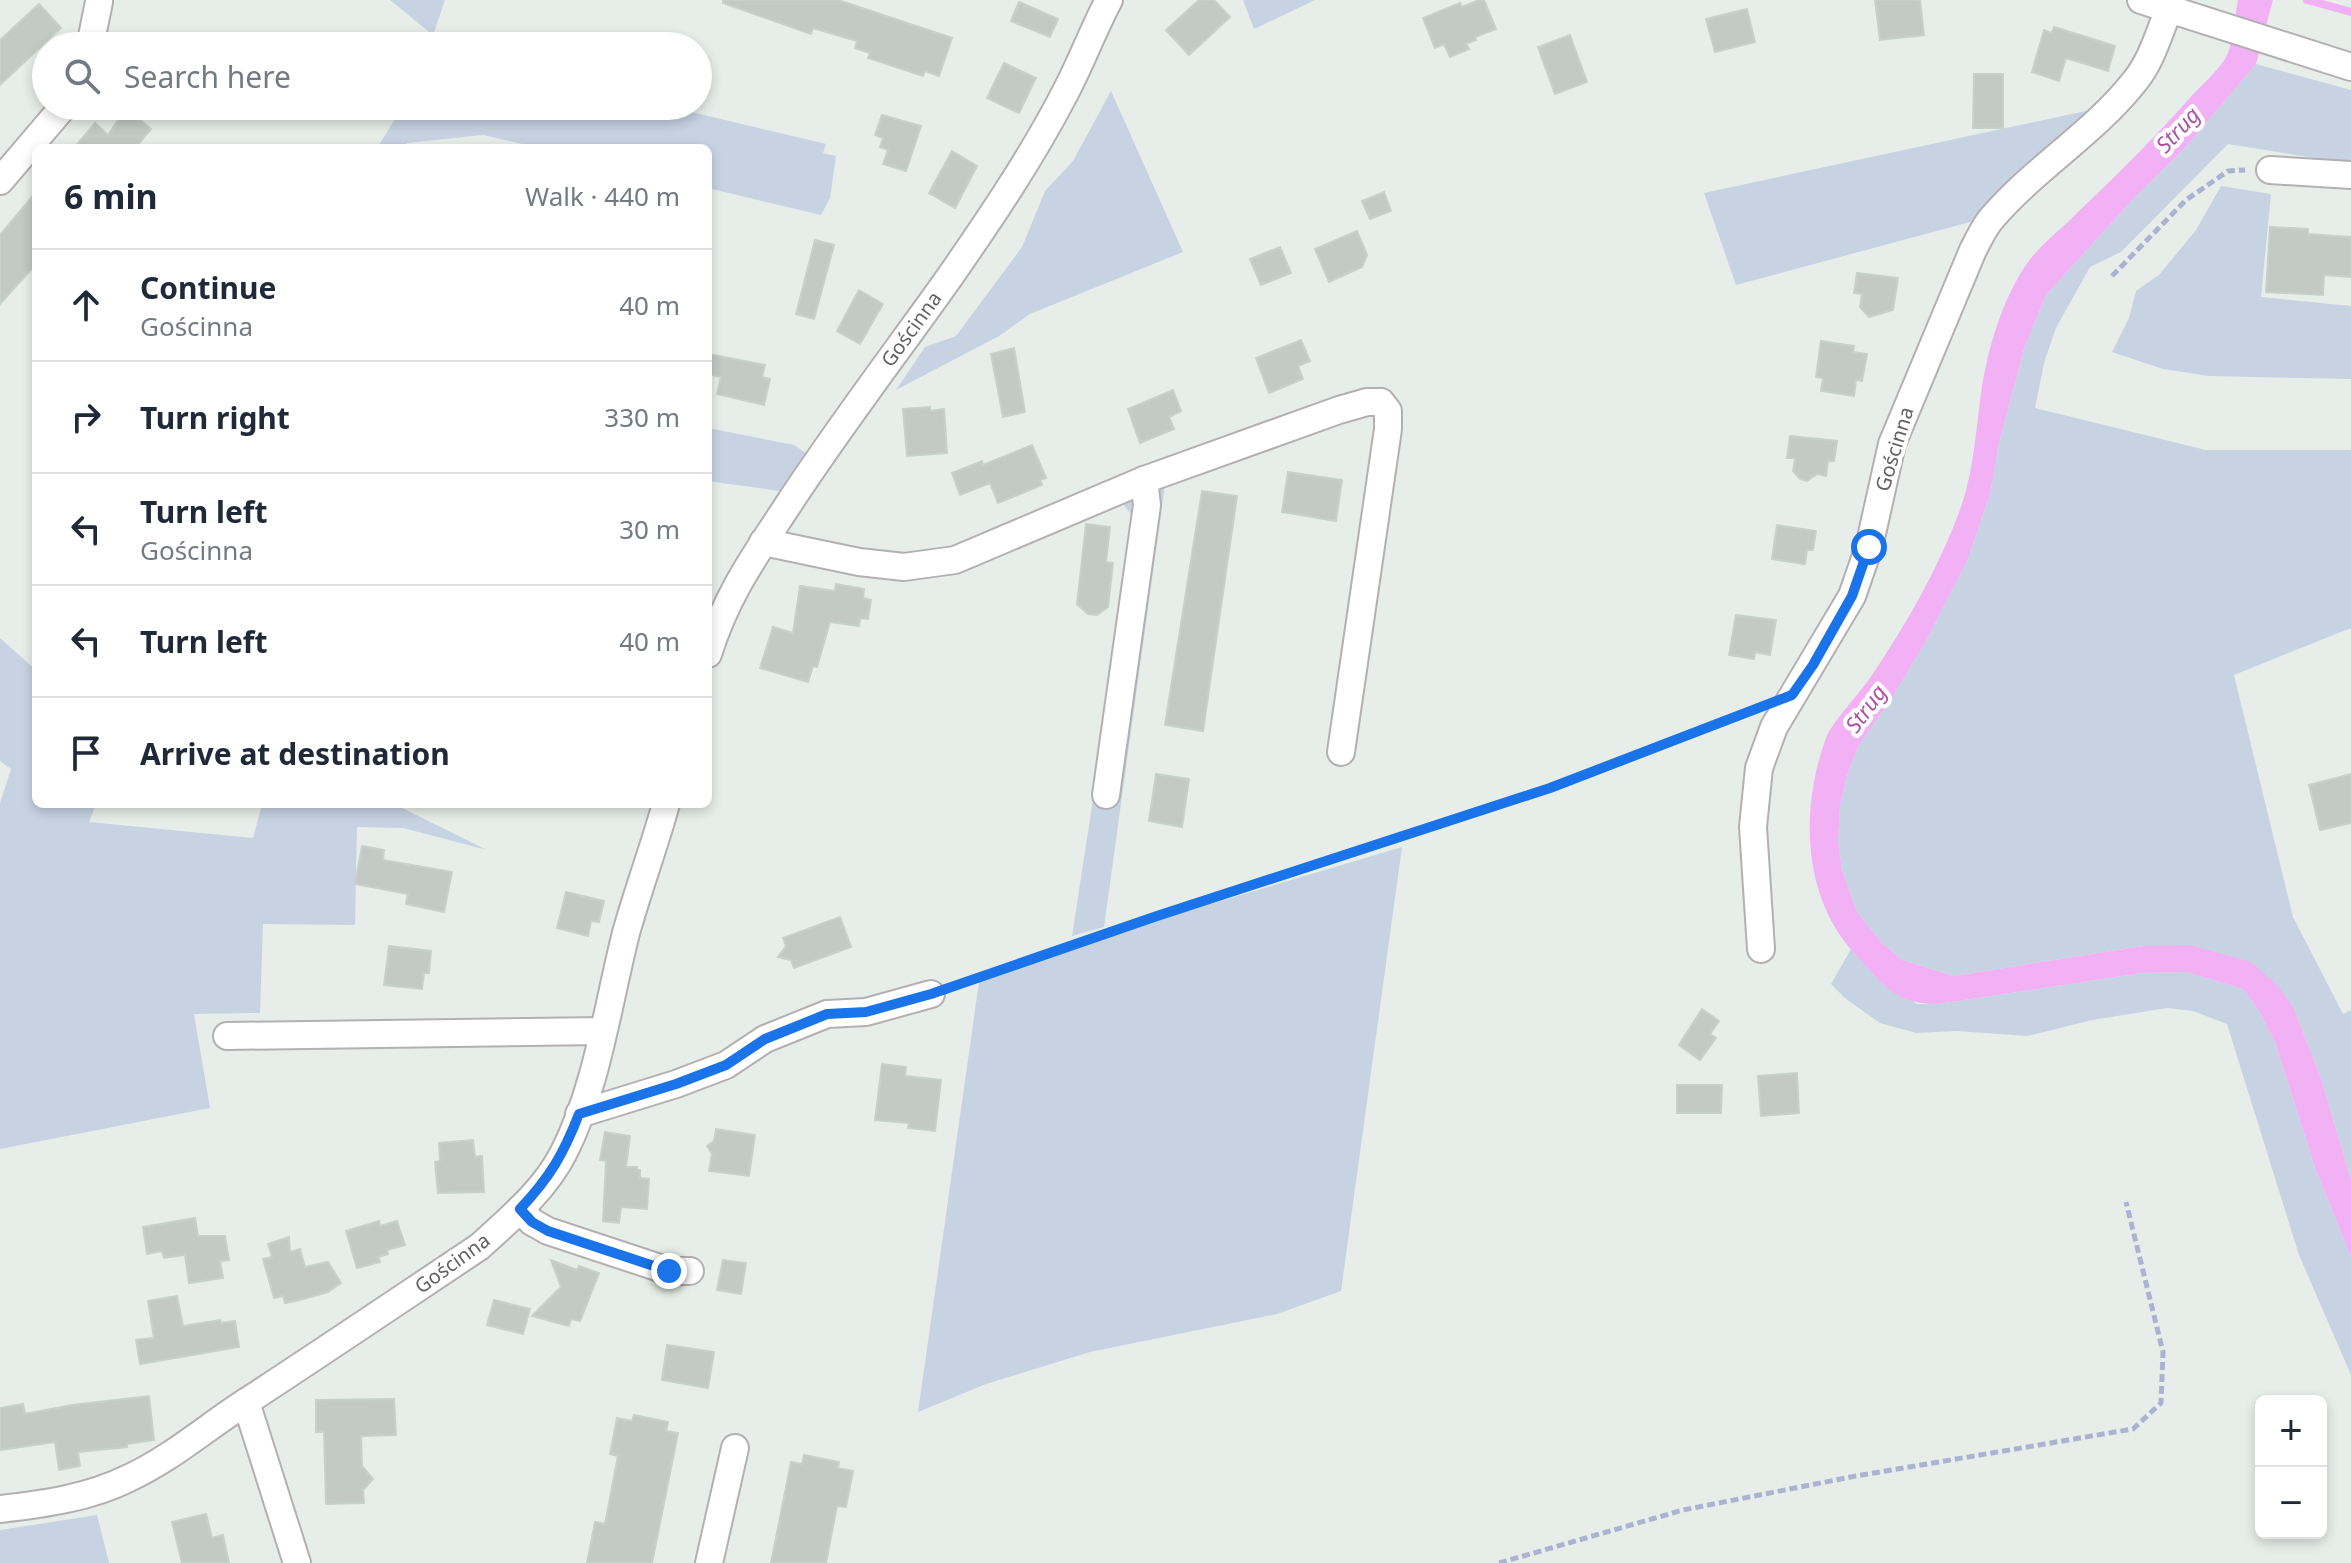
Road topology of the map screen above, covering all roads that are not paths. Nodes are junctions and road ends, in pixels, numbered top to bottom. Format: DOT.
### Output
graph roads {
  1 [pos="1109,0"];
  2 [pos="2141,0"];
  3 [pos="99,1"];
  4 [pos="2180,12"];
  5 [pos="93,32"];
  6 [pos="2351,67"];
  7 [pos="52,120"];
  8 [pos="2270,170"];
  9 [pos="2351,175"];
  10 [pos="0,181"];
  11 [pos="1144,480"];
  12 [pos="763,542"];
  13 [pos="712,641"];
  14 [pos="1341,752"];
  15 [pos="1106,795"];
  16 [pos="665,808"];
  17 [pos="1761,949"];
  18 [pos="931,994"];
  19 [pos="602,1031"];
  20 [pos="227,1036"];
  21 [pos="579,1114"];
  22 [pos="520,1209"];
  23 [pos="690,1271"];
  24 [pos="246,1402"];
  25 [pos="735,1448"];
  26 [pos="0,1509"];
  27 [pos="297,1563"];
  28 [pos="709,1563"];
  1 -- 12 [label="street, Gościnna"];
  2 -- 4 [label="street"];
  3 -- 5 [label="street"];
  4 -- 6 [label="street"];
  4 -- 17 [label="street, Gościnna"];
  7 -- 10 [label="street"];
  8 -- 9 [label="street"];
  11 -- 12 [label="street"];
  11 -- 14 [label="street"];
  11 -- 15 [label="street"];
  12 -- 13 [label="street, Gościnna"];
  16 -- 19 [label="street, Gościnna"];
  18 -- 21 [label="street"];
  19 -- 20 [label="street"];
  19 -- 21 [label="street, Gościnna"];
  21 -- 22 [label="street, Gościnna"];
  22 -- 23 [label="street"];
  22 -- 24 [label="street, Gościnna"];
  24 -- 26 [label="street, Gościnna"];
  24 -- 27 [label="street"];
  25 -- 28 [label="street"];
}
